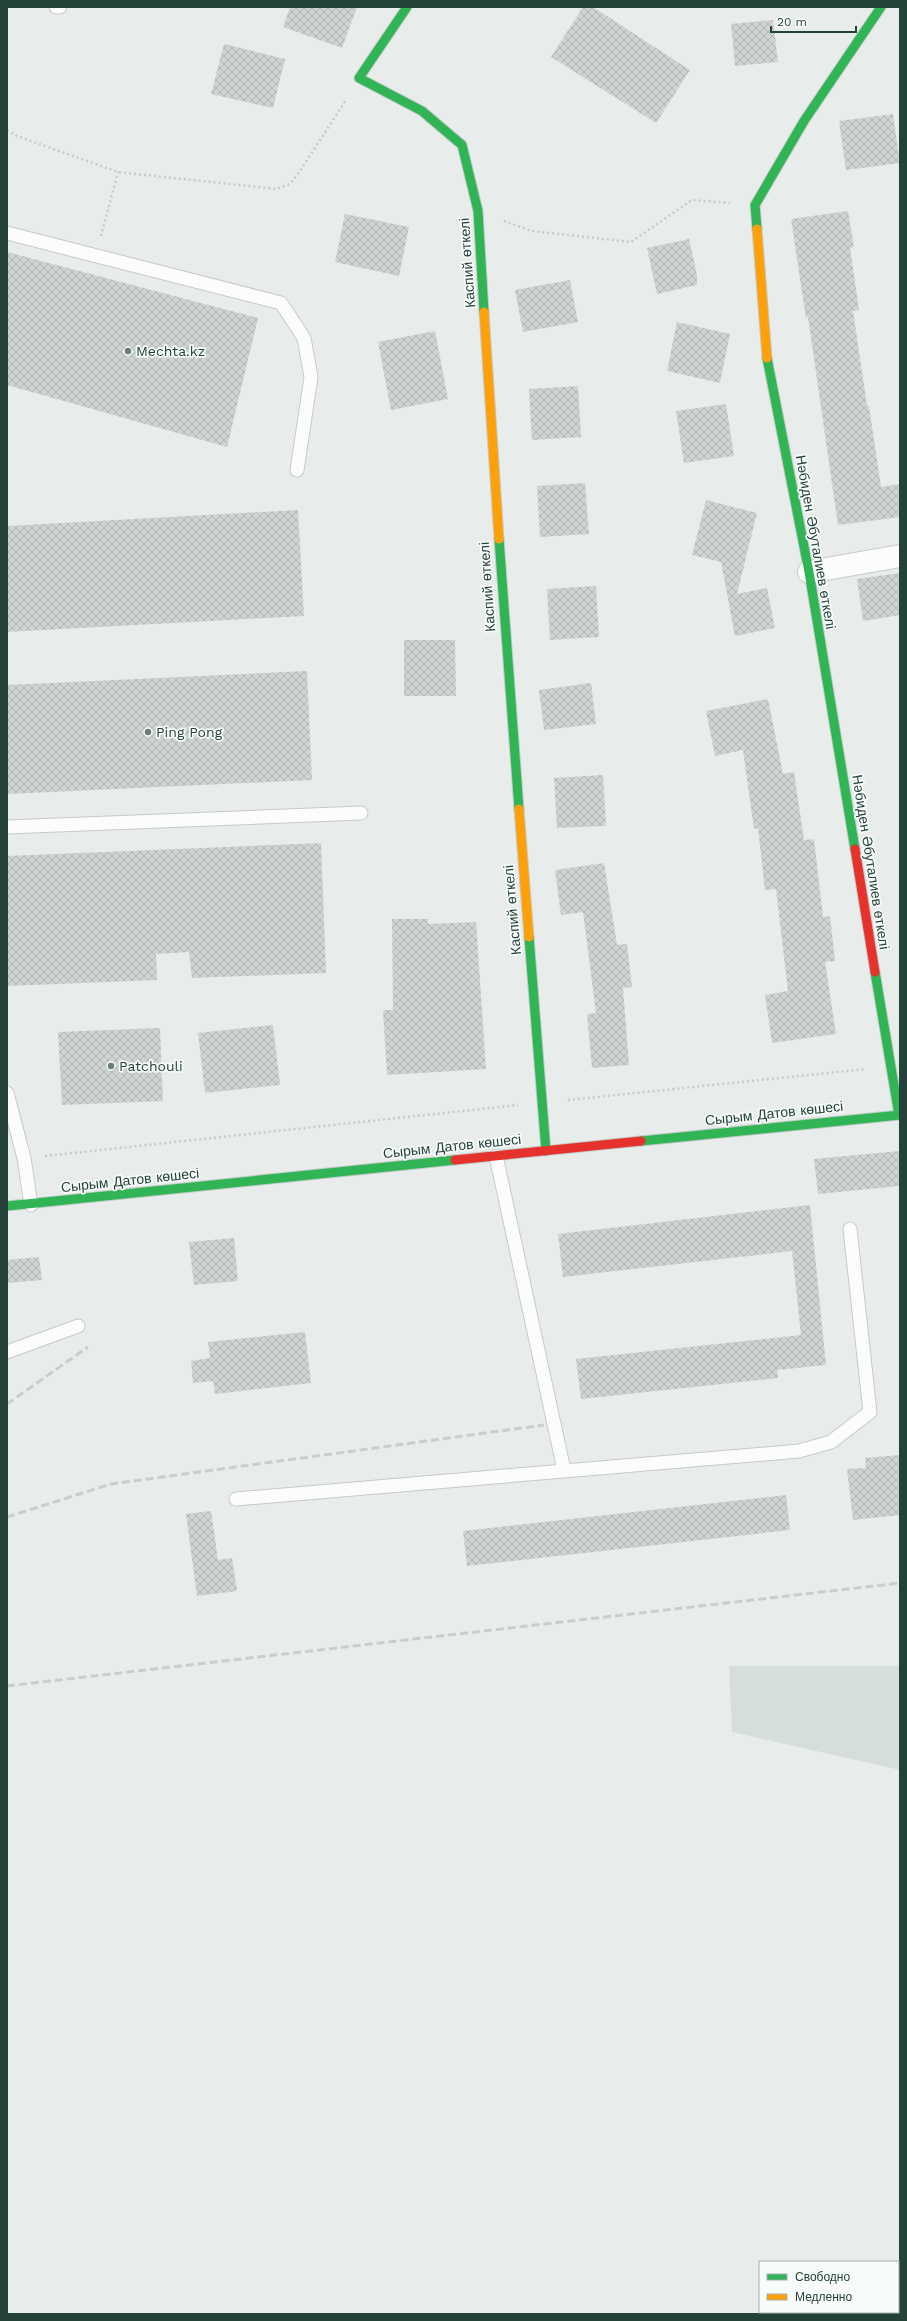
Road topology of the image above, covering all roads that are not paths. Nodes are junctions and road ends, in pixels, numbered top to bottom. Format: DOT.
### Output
graph roads {
  1 [pos="56,7"];
  2 [pos="60,7"];
  3 [pos="407,7"];
  4 [pos="880,7"];
  5 [pos="7,233"];
  6 [pos="297,470"];
  7 [pos="900,556"];
  8 [pos="809,572"];
  9 [pos="361,813"];
  10 [pos="7,827"];
  11 [pos="7,1092"];
  12 [pos="899,1115"];
  13 [pos="546,1150"];
  14 [pos="496,1156"];
  15 [pos="31,1205"];
  16 [pos="7,1206"];
  17 [pos="850,1229"];
  18 [pos="78,1326"];
  19 [pos="7,1352"];
  20 [pos="564,1470"];
  21 [pos="236,1498"];
  1 -- 2 [label="lane"];
  3 -- 13 [label="street, Каспий өткелі"];
  4 -- 8 [label="street, Нәбиден Әбуталиев өткелі"];
  5 -- 6 [label="lane"];
  7 -- 8 [label="street"];
  8 -- 12 [label="street, Нәбиден Әбуталиев өткелі"];
  9 -- 10 [label="lane"];
  11 -- 15 [label="lane"];
  12 -- 13 [label="street, Сырым Датов көшесі"];
  13 -- 14 [label="street, Сырым Датов көшесі"];
  14 -- 15 [label="street, Сырым Датов көшесі"];
  14 -- 20 [label="lane"];
  15 -- 16 [label="street, Сырым Датов көшесі"];
  17 -- 20 [label="lane"];
  18 -- 19 [label="lane"];
  20 -- 21 [label="lane"];
}
